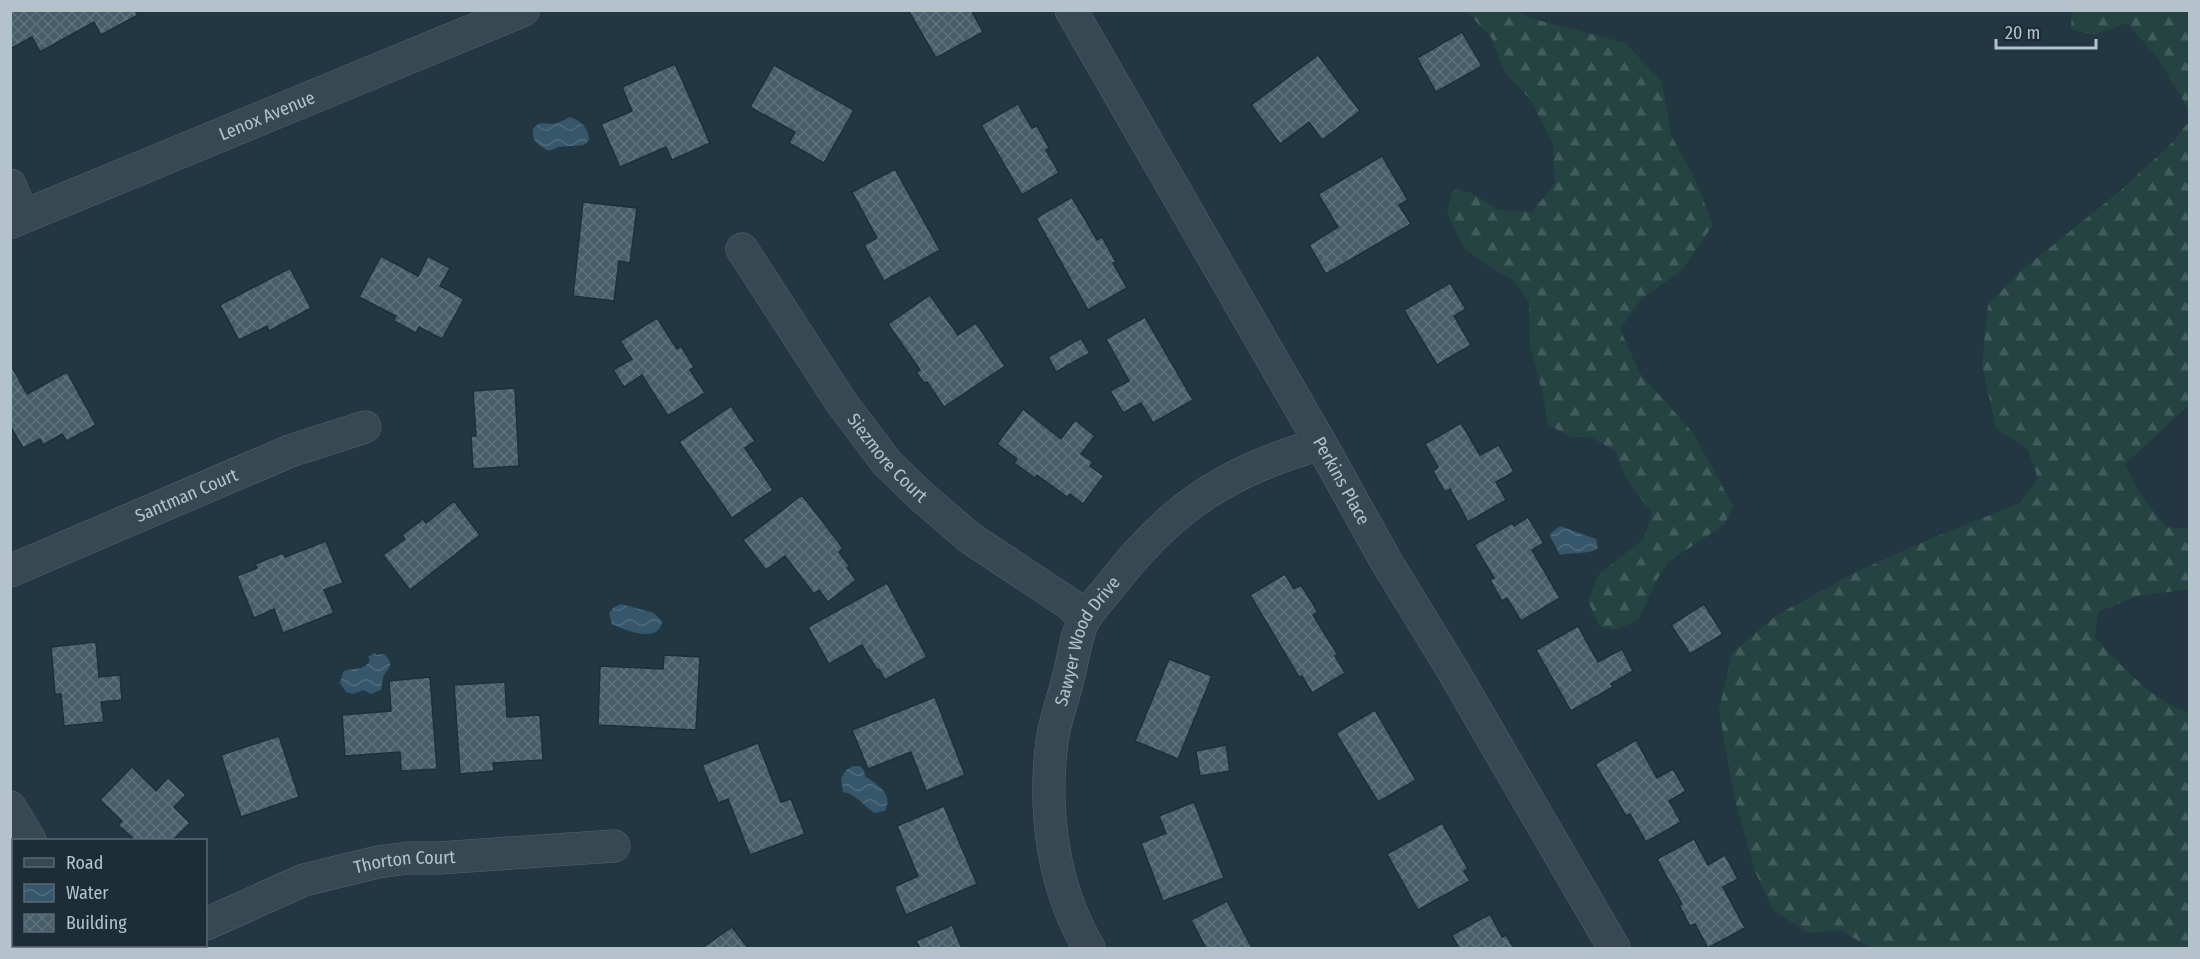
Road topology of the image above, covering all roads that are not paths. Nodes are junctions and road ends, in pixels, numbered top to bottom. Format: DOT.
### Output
graph roads {
  1 [pos="523,10"];
  2 [pos="1071,10"];
  3 [pos="10,185"];
  4 [pos="17,219"];
  5 [pos="742,249"];
  6 [pos="364,427"];
  7 [pos="1321,444"];
  8 [pos="10,571"];
  9 [pos="1084,620"];
  10 [pos="10,807"];
  11 [pos="29,839"];
  12 [pos="614,846"];
  13 [pos="207,924"];
  14 [pos="1089,948"];
  15 [pos="1614,948"];
  1 -- 4 [label="street, Lenox Avenue"];
  2 -- 7 [label="street, Perkins Place"];
  3 -- 4 [label="street"];
  5 -- 9 [label="street, Siezmore Court"];
  6 -- 8 [label="street, Santman Court"];
  7 -- 9 [label="street, Sawyer Wood Drive"];
  7 -- 15 [label="street, Perkins Place"];
  9 -- 14 [label="street, Sawyer Wood Drive"];
  10 -- 11 [label="street"];
  12 -- 13 [label="street, Thorton Court"];
}
